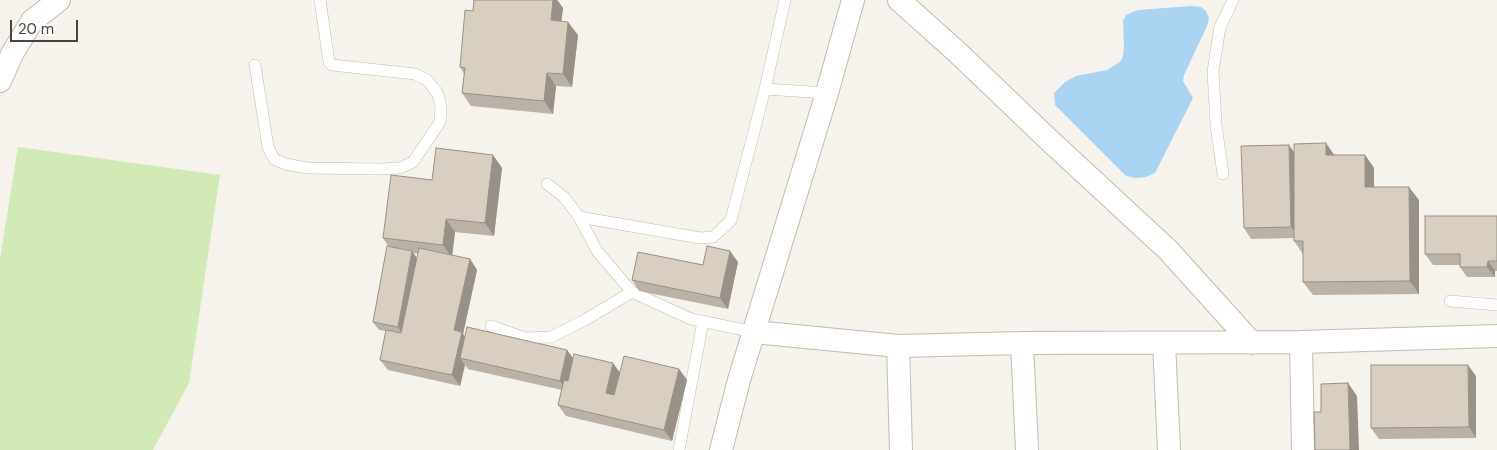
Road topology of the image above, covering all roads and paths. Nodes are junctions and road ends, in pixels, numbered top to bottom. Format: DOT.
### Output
graph roads {
  1 [pos="59,0"];
  2 [pos="320,0"];
  3 [pos="785,0"];
  4 [pos="853,0"];
  5 [pos="898,0"];
  6 [pos="1234,0"];
  7 [pos="255,64"];
  8 [pos="0,81"];
  9 [pos="765,88"];
  10 [pos="827,93"];
  11 [pos="1223,174"];
  12 [pos="547,184"];
  13 [pos="579,218"];
  14 [pos="632,292"];
  15 [pos="1450,301"];
  16 [pos="1497,305"];
  17 [pos="703,321"];
  18 [pos="491,326"];
  19 [pos="754,332"];
  20 [pos="1497,336"];
  21 [pos="1301,342"];
  22 [pos="1022,343"];
  23 [pos="1164,343"];
  24 [pos="1252,343"];
  25 [pos="898,346"];
  26 [pos="679,450"];
  27 [pos="721,450"];
  28 [pos="901,450"];
  29 [pos="1027,450"];
  30 [pos="1169,450"];
  31 [pos="1303,450"];
  1 -- 8 [label="street"];
  2 -- 7 [label="lane"];
  3 -- 9 [label="lane"];
  4 -- 10 [label="street"];
  5 -- 24 [label="street"];
  6 -- 11 [label="lane"];
  9 -- 10 [label="lane"];
  9 -- 13 [label="lane"];
  10 -- 19 [label="street"];
  12 -- 13 [label="lane"];
  13 -- 14 [label="lane"];
  14 -- 17 [label="lane"];
  14 -- 18 [label="lane"];
  15 -- 16 [label="lane"];
  17 -- 19 [label="lane"];
  17 -- 26 [label="lane"];
  19 -- 25 [label="street"];
  19 -- 27 [label="street"];
  20 -- 21 [label="street"];
  21 -- 24 [label="street"];
  21 -- 31 [label="street"];
  22 -- 23 [label="street"];
  22 -- 25 [label="street"];
  22 -- 29 [label="street"];
  23 -- 24 [label="street"];
  23 -- 30 [label="street"];
  25 -- 28 [label="street"];
}
